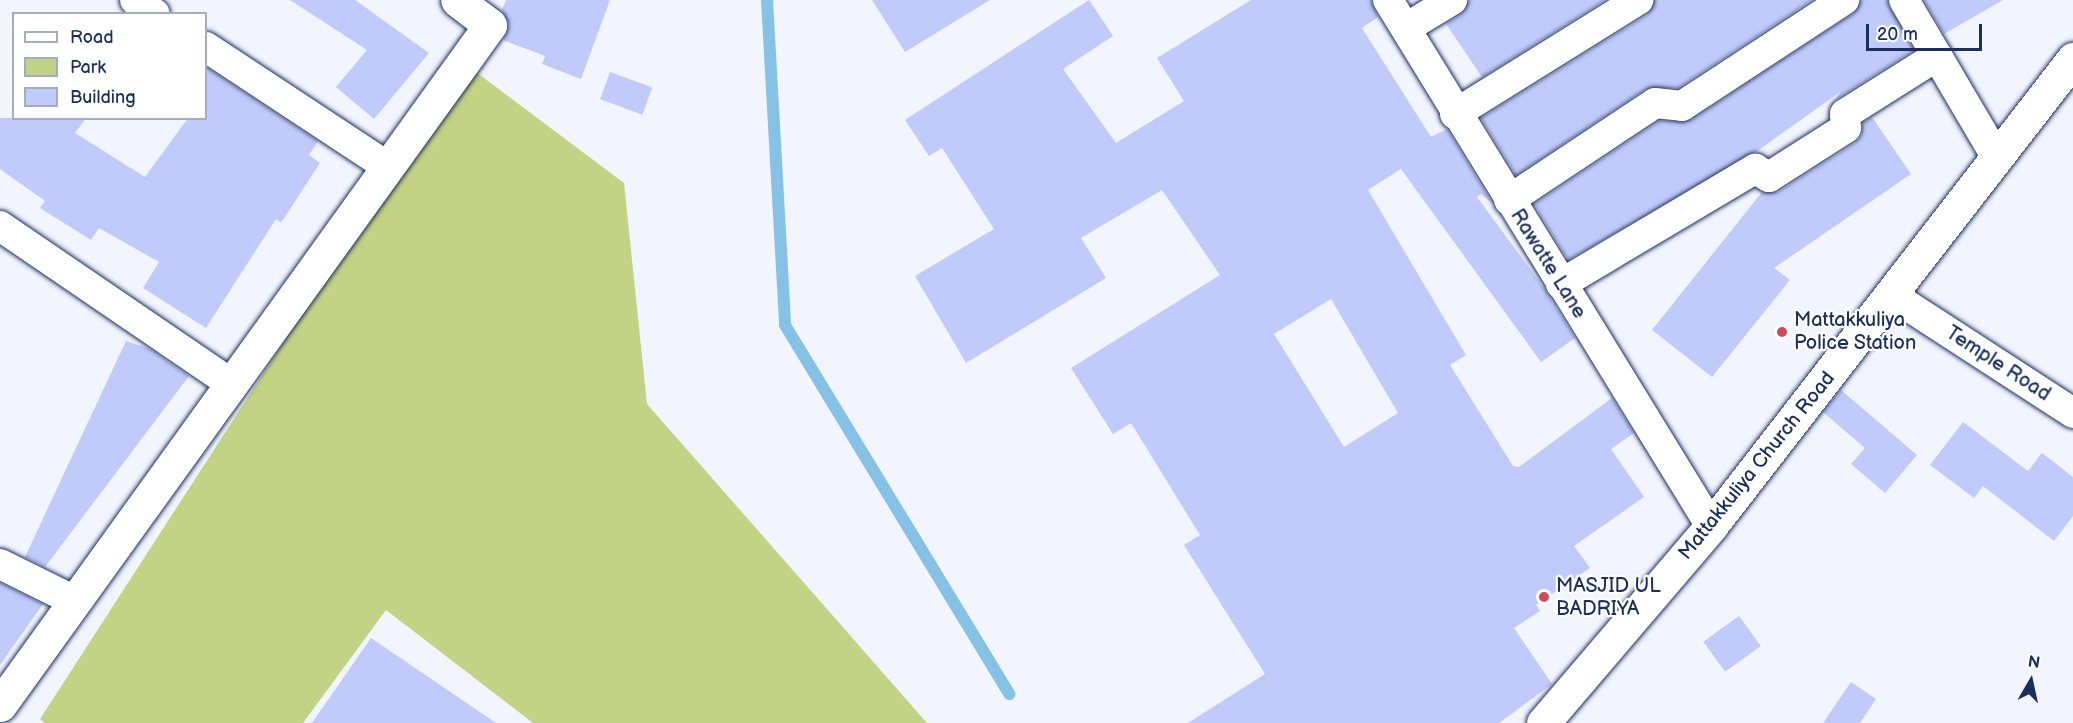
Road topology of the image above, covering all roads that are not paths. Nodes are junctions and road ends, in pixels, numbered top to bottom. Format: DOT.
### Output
graph roads {
  1 [pos="135,0"];
  2 [pos="457,0"];
  3 [pos="1388,0"];
  4 [pos="1452,0"];
  5 [pos="1638,0"];
  6 [pos="1844,0"];
  7 [pos="1904,0"];
  8 [pos="152,12"];
  9 [pos="1407,28"];
  10 [pos="207,48"];
  11 [pos="1937,56"];
  12 [pos="2071,64"];
  13 [pos="1455,114"];
  14 [pos="1997,158"];
  15 [pos="388,167"];
  16 [pos="1509,200"];
  17 [pos="0,226"];
  18 [pos="1561,284"];
  19 [pos="1893,296"];
  20 [pos="232,385"];
  21 [pos="2073,413"];
  22 [pos="1711,526"];
  23 [pos="0,564"];
  24 [pos="75,601"];
  25 [pos="0,705"];
  26 [pos="1543,723"];
  1 -- 8 [label="street"];
  2 -- 15 [label="street"];
  3 -- 9 [label="street, Rawatte Lane"];
  4 -- 9 [label="street"];
  5 -- 13 [label="street"];
  6 -- 16 [label="street"];
  7 -- 11 [label="street"];
  9 -- 13 [label="street, Rawatte Lane"];
  10 -- 15 [label="street"];
  11 -- 14 [label="street"];
  11 -- 18 [label="street"];
  12 -- 14 [label="street, Mattakkuliya Church Road"];
  13 -- 16 [label="street, Rawatte Lane"];
  14 -- 19 [label="street, Mattakkuliya Church Road"];
  15 -- 20 [label="street"];
  16 -- 18 [label="street, Rawatte Lane"];
  17 -- 20 [label="street"];
  18 -- 22 [label="street, Rawatte Lane"];
  19 -- 21 [label="street, Temple Road"];
  19 -- 22 [label="street, Mattakkuliya Church Road"];
  20 -- 24 [label="street"];
  22 -- 26 [label="street, Mattakkuliya Church Road"];
  23 -- 24 [label="street"];
  24 -- 25 [label="street"];
}
